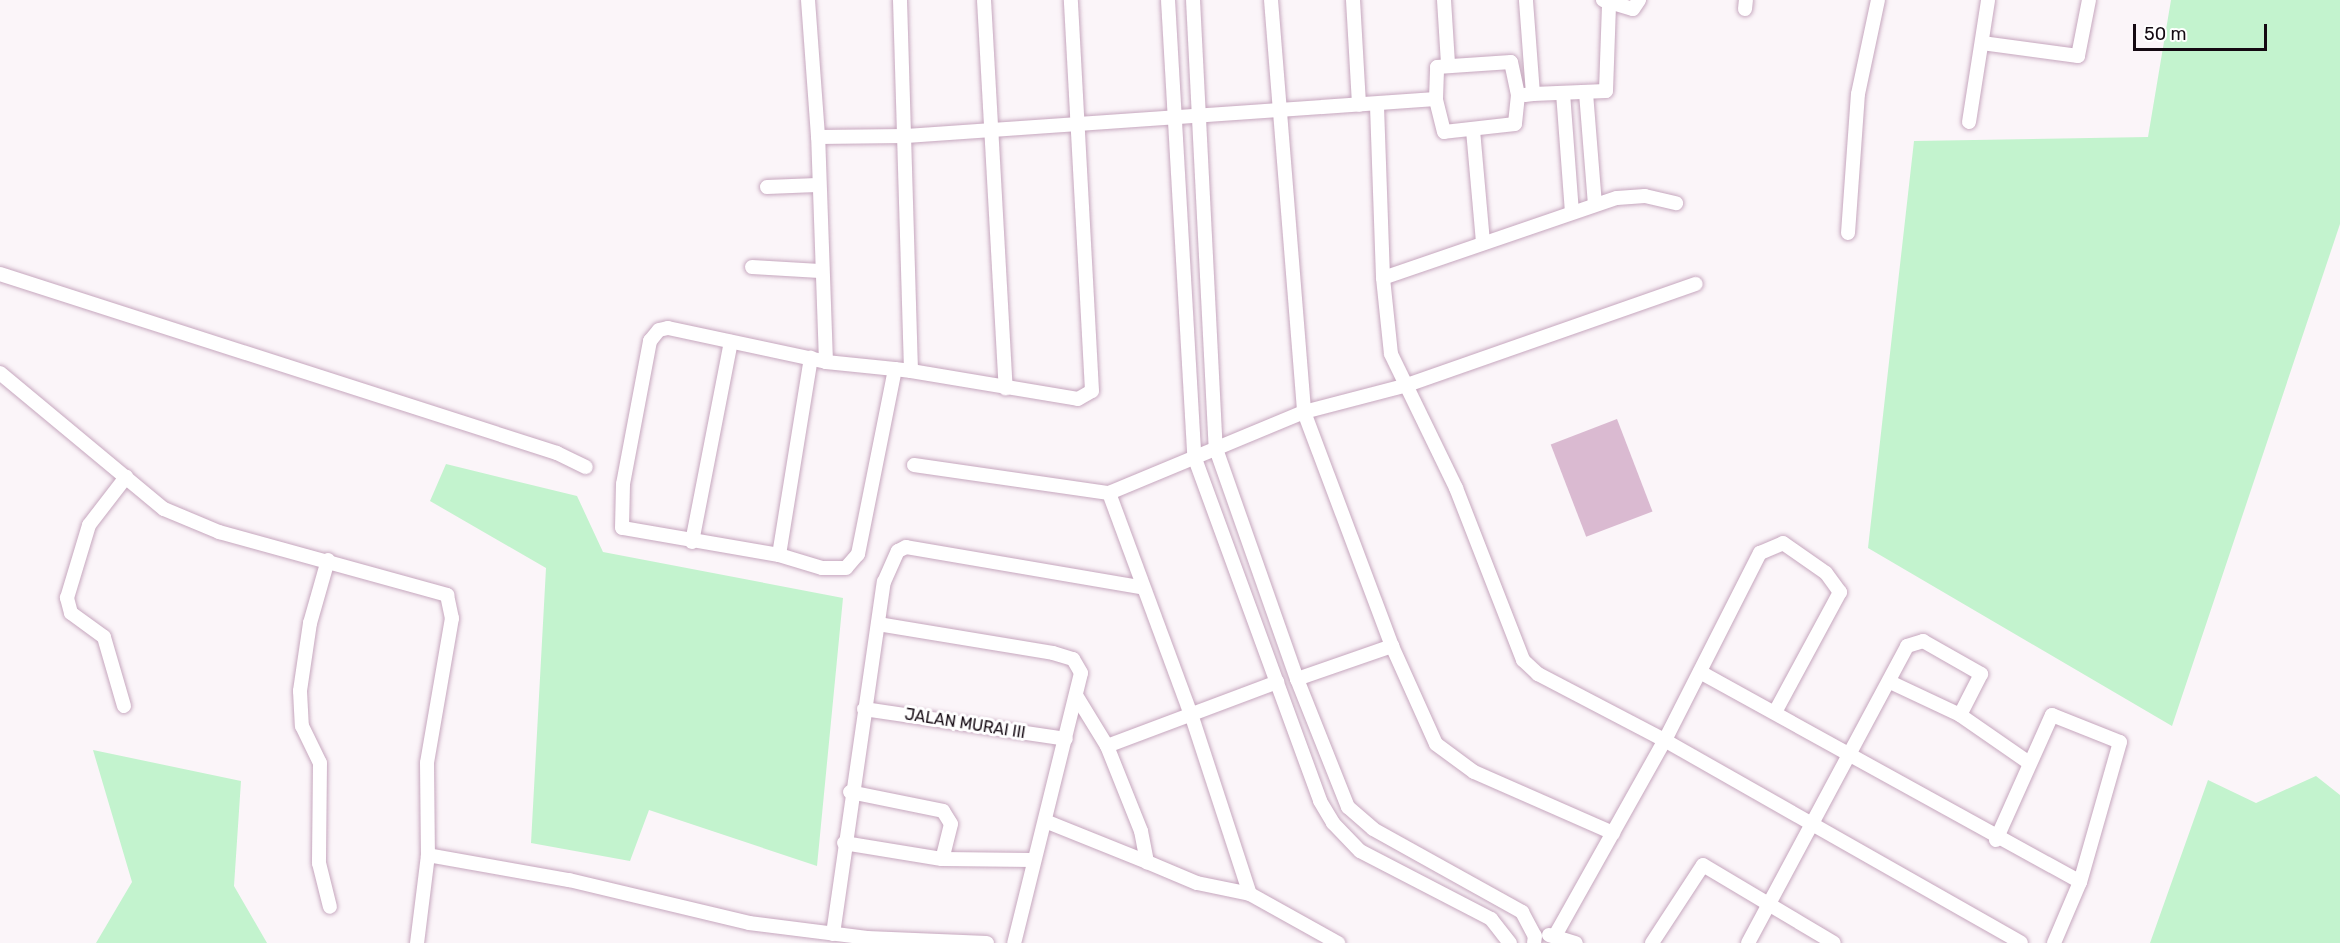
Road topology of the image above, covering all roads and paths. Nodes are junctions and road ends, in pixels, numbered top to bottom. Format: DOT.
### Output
graph roads {
  1 [pos="808,0"];
  2 [pos="900,0"];
  3 [pos="984,0"];
  4 [pos="1071,0"];
  5 [pos="1168,0"];
  6 [pos="1193,0"];
  7 [pos="1271,0"];
  8 [pos="1353,0"];
  9 [pos="1444,0"];
  10 [pos="1526,0"];
  11 [pos="1639,0"];
  12 [pos="1878,0"];
  13 [pos="1988,0"];
  14 [pos="2089,0"];
  15 [pos="1606,2"];
  16 [pos="1982,43"];
  17 [pos="1448,64"];
  18 [pos="1563,93"];
  19 [pos="1586,93"];
  20 [pos="1533,94"];
  21 [pos="1518,95"];
  22 [pos="1436,99"];
  23 [pos="1359,105"];
  24 [pos="1377,106"];
  25 [pos="1278,110"];
  26 [pos="1198,114"];
  27 [pos="1173,116"];
  28 [pos="1969,122"];
  29 [pos="1077,124"];
  30 [pos="990,130"];
  31 [pos="1473,130"];
  32 [pos="906,136"];
  33 [pos="818,137"];
  34 [pos="817,185"];
  35 [pos="767,188"];
  36 [pos="1676,203"];
  37 [pos="1595,204"];
  38 [pos="1572,212"];
  39 [pos="1848,233"];
  40 [pos="1483,243"];
  41 [pos="752,267"];
  42 [pos="820,271"];
  43 [pos="0,274"];
  44 [pos="1383,279"];
  45 [pos="1696,284"];
  46 [pos="730,342"];
  47 [pos="811,358"];
  48 [pos="826,362"];
  49 [pos="895,369"];
  50 [pos="911,371"];
  51 [pos="0,373"];
  52 [pos="1404,386"];
  53 [pos="1006,388"];
  54 [pos="1304,412"];
  55 [pos="1216,449"];
  56 [pos="1194,456"];
  57 [pos="914,465"];
  58 [pos="586,467"];
  59 [pos="126,477"];
  60 [pos="1109,493"];
  61 [pos="692,542"];
  62 [pos="779,555"];
  63 [pos="328,560"];
  64 [pos="1141,587"];
  65 [pos="878,624"];
  66 [pos="1392,646"];
  67 [pos="1700,672"];
  68 [pos="1297,679"];
  69 [pos="1277,682"];
  70 [pos="1890,682"];
  71 [pos="1077,697"];
  72 [pos="124,706"];
  73 [pos="864,709"];
  74 [pos="1775,712"];
  75 [pos="1960,715"];
  76 [pos="1312,716"];
  77 [pos="1192,717"];
  78 [pos="1293,725"];
  79 [pos="1066,739"];
  80 [pos="1665,740"];
  81 [pos="1107,746"];
  82 [pos="1847,753"];
  83 [pos="2028,762"];
  84 [pos="850,792"];
  85 [pos="1045,821"];
  86 [pos="1811,824"];
  87 [pos="1613,833"];
  88 [pos="1996,840"];
  89 [pos="844,843"];
  90 [pos="428,855"];
  91 [pos="942,859"];
  92 [pos="1032,860"];
  93 [pos="1148,862"];
  94 [pos="2080,882"];
  95 [pos="1250,894"];
  96 [pos="1772,904"];
  97 [pos="330,907"];
  98 [pos="833,934"];
  99 [pos="1556,934"];
  100 [pos="1534,939"];
  101 [pos="867,940"];
  102 [pos="417,943"];
  103 [pos="979,943"];
  104 [pos="1014,943"];
  105 [pos="1338,943"];
  106 [pos="1509,943"];
  107 [pos="1576,943"];
  108 [pos="1652,943"];
  109 [pos="1749,943"];
  110 [pos="1834,943"];
  111 [pos="2021,943"];
  112 [pos="2054,943"];
  1 -- 33 [label="street"];
  2 -- 32 [label="street"];
  3 -- 30 [label="street"];
  4 -- 29 [label="street"];
  5 -- 27 [label="street"];
  6 -- 26 [label="street"];
  7 -- 25 [label="street"];
  8 -- 23 [label="street"];
  9 -- 17 [label="street"];
  10 -- 20 [label="street"];
  11 -- 15 [label="street"];
  12 -- 39 [label="street"];
  13 -- 16 [label="street"];
  14 -- 16 [label="street"];
  15 -- 19 [label="street"];
  16 -- 28 [label="street"];
  17 -- 21 [label="street"];
  17 -- 22 [label="street"];
  18 -- 19 [label="street"];
  18 -- 20 [label="street"];
  18 -- 38 [label="street"];
  19 -- 37 [label="street"];
  20 -- 21 [label="street"];
  21 -- 31 [label="street"];
  22 -- 24 [label="street"];
  22 -- 31 [label="street"];
  23 -- 24 [label="street"];
  23 -- 25 [label="street"];
  24 -- 44 [label="street"];
  25 -- 26 [label="street"];
  25 -- 54 [label="street"];
  26 -- 27 [label="street"];
  26 -- 55 [label="street"];
  27 -- 29 [label="street"];
  27 -- 56 [label="street"];
  29 -- 30 [label="street"];
  29 -- 53 [label="street"];
  30 -- 32 [label="street"];
  30 -- 53 [label="street"];
  31 -- 40 [label="street"];
  32 -- 33 [label="street"];
  32 -- 50 [label="street"];
  33 -- 34 [label="street"];
  34 -- 35 [label="street"];
  34 -- 42 [label="street"];
  36 -- 37 [label="street"];
  37 -- 38 [label="street"];
  38 -- 40 [label="street"];
  40 -- 44 [label="street"];
  41 -- 42 [label="street"];
  42 -- 48 [label="street"];
  43 -- 58 [label="street"];
  44 -- 52 [label="street"];
  45 -- 52 [label="street"];
  46 -- 47 [label="street"];
  46 -- 61 [label="street"];
  46 -- 61 [label="street"];
  47 -- 48 [label="street"];
  47 -- 62 [label="street"];
  48 -- 49 [label="street"];
  49 -- 50 [label="street"];
  49 -- 62 [label="street"];
  50 -- 53 [label="street"];
  51 -- 59 [label="street"];
  52 -- 54 [label="street"];
  52 -- 80 [label="street"];
  54 -- 55 [label="street"];
  54 -- 66 [label="street"];
  55 -- 56 [label="street"];
  55 -- 68 [label="street"];
  56 -- 60 [label="street"];
  56 -- 69 [label="street"];
  57 -- 60 [label="street"];
  59 -- 63 [label="street"];
  59 -- 72 [label="street"];
  60 -- 64 [label="street"];
  61 -- 62 [label="street"];
  63 -- 90 [label="street"];
  63 -- 97 [label="street"];
  64 -- 65 [label="street"];
  64 -- 77 [label="street"];
  65 -- 71 [label="street"];
  65 -- 73 [label="street"];
  66 -- 68 [label="street"];
  66 -- 87 [label="street"];
  67 -- 74 [label="street"];
  67 -- 74 [label="street"];
  67 -- 80 [label="street"];
  68 -- 76 [label="street"];
  69 -- 77 [label="street"];
  69 -- 78 [label="street"];
  70 -- 75 [label="street"];
  70 -- 75 [label="street"];
  70 -- 82 [label="street"];
  71 -- 79 [label="street"];
  71 -- 81 [label="street"];
  73 -- 79 [label="street, JALAN MURAI III"];
  73 -- 84 [label="street"];
  74 -- 82 [label="street"];
  75 -- 83 [label="street"];
  76 -- 78 [label="street"];
  76 -- 100 [label="street"];
  77 -- 81 [label="street"];
  77 -- 95 [label="street"];
  78 -- 106 [label="street"];
  79 -- 85 [label="street"];
  80 -- 86 [label="street"];
  80 -- 87 [label="street"];
  81 -- 93 [label="street"];
  82 -- 86 [label="street"];
  82 -- 88 [label="street"];
  83 -- 88 [label="street"];
  83 -- 94 [label="street"];
  84 -- 89 [label="street"];
  84 -- 91 [label="street"];
  85 -- 92 [label="street"];
  85 -- 93 [label="street"];
  86 -- 96 [label="street"];
  86 -- 111 [label="street"];
  87 -- 99 [label="street"];
  88 -- 94 [label="street"];
  89 -- 91 [label="street"];
  89 -- 98 [label="street"];
  90 -- 98 [label="street"];
  90 -- 102 [label="street"];
  91 -- 92 [label="street"];
  92 -- 104 [label="street"];
  93 -- 95 [label="street"];
  94 -- 112 [label="street"];
  95 -- 105 [label="street"];
  96 -- 108 [label="street"];
  96 -- 109 [label="street"];
  96 -- 110 [label="street"];
  98 -- 101 [label="street"];
  99 -- 100 [label="street"];
  99 -- 107 [label="street"];
  101 -- 103 [label="street"];
}
